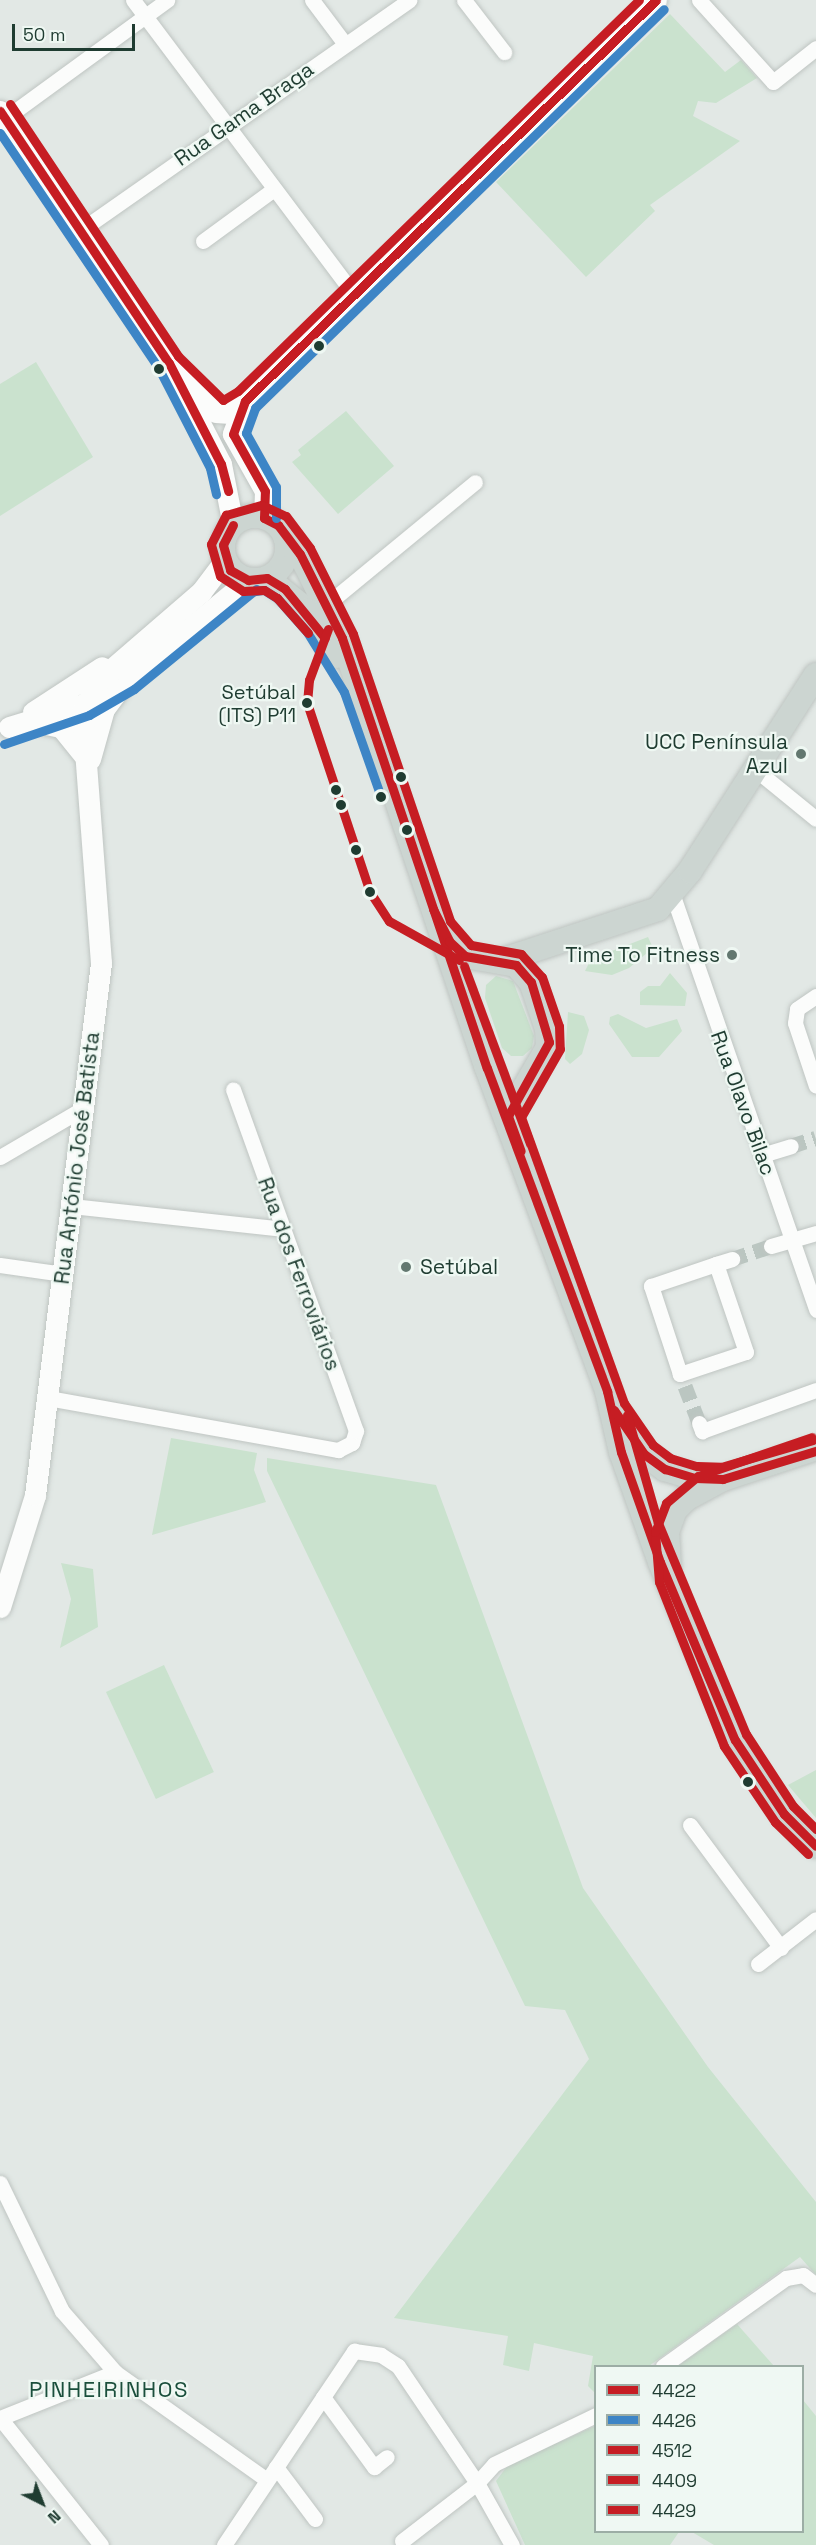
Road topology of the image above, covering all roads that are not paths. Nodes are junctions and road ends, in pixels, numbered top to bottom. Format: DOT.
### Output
graph roads {
  1 [pos="133,0"];
  2 [pos="167,0"];
  3 [pos="312,0"];
  4 [pos="409,0"];
  5 [pos="464,0"];
  6 [pos="656,0"];
  7 [pos="699,0"];
  8 [pos="144,16"];
  9 [pos="345,44"];
  10 [pos="816,48"];
  11 [pos="504,52"];
  12 [pos="2,117"];
  13 [pos="226,126"];
  14 [pos="273,189"];
  15 [pos="81,230"];
  16 [pos="203,241"];
  17 [pos="355,296"];
  18 [pos="169,363"];
  19 [pos="245,401"];
  20 [pos="475,482"];
  21 [pos="264,518"];
  22 [pos="233,525"];
  23 [pos="287,543"];
  24 [pos="225,560"];
  25 [pos="257,579"];
  26 [pos="326,605"];
  27 [pos="138,644"];
  28 [pos="816,675"];
  29 [pos="128,680"];
  30 [pos="355,687"];
  31 [pos="84,704"];
  32 [pos="30,721"];
  33 [pos="5,730"];
  34 [pos="89,765"];
  35 [pos="756,770"];
  36 [pos="816,819"];
  37 [pos="673,896"];
  38 [pos="440,927"];
  39 [pos="564,943"];
  40 [pos="496,962"];
  41 [pos="816,996"];
  42 [pos="536,998"];
  43 [pos="465,1006"];
  44 [pos="481,1053"];
  45 [pos="540,1062"];
  46 [pos="816,1086"];
  47 [pos="233,1090"];
  48 [pos="84,1108"];
  49 [pos="508,1116"];
  50 [pos="791,1146"];
  51 [pos="762,1155"];
  52 [pos="0,1157"];
  53 [pos="72,1206"];
  54 [pos="284,1229"];
  55 [pos="816,1233"];
  56 [pos="792,1240"];
  57 [pos="771,1246"];
  58 [pos="732,1259"];
  59 [pos="716,1264"];
  60 [pos="0,1265"];
  61 [pos="63,1274"];
  62 [pos="816,1310"];
  63 [pos="816,1390"];
  64 [pos="48,1398"];
  65 [pos="613,1408"];
  66 [pos="701,1427"];
  67 [pos="814,1450"];
  68 [pos="723,1479"];
  69 [pos="671,1579"];
  70 [pos="0,1607"];
  71 [pos="690,1825"];
  72 [pos="816,1846"];
  73 [pos="816,1919"];
  74 [pos="781,1948"];
  75 [pos="758,1964"];
  76 [pos="0,2183"];
  77 [pos="816,2285"];
  78 [pos="666,2365"];
  79 [pos="116,2372"];
  80 [pos="322,2397"];
  81 [pos="594,2416"];
  82 [pos="0,2418"];
  83 [pos="387,2457"];
  84 [pos="272,2474"];
  85 [pos="477,2483"];
  86 [pos="315,2519"];
  87 [pos="402,2541"];
  88 [pos="101,2545"];
  89 [pos="224,2545"];
  90 [pos="512,2545"];
  1 -- 8 [label="street"];
  2 -- 8 [label="street"];
  3 -- 9 [label="street"];
  4 -- 9 [label="street, Rua Gama Braga"];
  5 -- 11 [label="street"];
  6 -- 17 [label="main road"];
  7 -- 10 [label="street"];
  8 -- 12 [label="street"];
  8 -- 13 [label="street"];
  9 -- 13 [label="street, Rua Gama Braga"];
  12 -- 15 [label="main road"];
  13 -- 14 [label="street"];
  13 -- 15 [label="street, Rua Gama Braga"];
  14 -- 16 [label="street"];
  14 -- 17 [label="street"];
  15 -- 18 [label="main road"];
  17 -- 19 [label="main road"];
  18 -- 19 [label="main road"];
  18 -- 22 [label="main road"];
  19 -- 21 [label="main road"];
  20 -- 26 [label="street"];
  21 -- 22 [label="main road"];
  21 -- 23 [label="main road"];
  22 -- 24 [label="main road"];
  23 -- 25 [label="main road"];
  23 -- 26 [label="main road"];
  24 -- 25 [label="main road"];
  24 -- 27 [label="main road"];
  25 -- 29 [label="main road"];
  25 -- 30 [label="main road"];
  26 -- 30 [label="main road"];
  27 -- 31 [label="main road"];
  27 -- 33 [label="main road"];
  28 -- 35 [label="main road"];
  29 -- 31 [label="main road"];
  29 -- 34 [label="main road"];
  30 -- 38 [label="main road"];
  31 -- 32 [label="main road"];
  31 -- 34 [label="main road, Rua António José Batista"];
  32 -- 33 [label="main road"];
  32 -- 34 [label="main road"];
  34 -- 48 [label="main road, Rua António José Batista"];
  35 -- 36 [label="street"];
  35 -- 37 [label="main road"];
  37 -- 39 [label="main road"];
  37 -- 51 [label="street, Rua Olavo Bilac"];
  38 -- 40 [label="main road"];
  38 -- 43 [label="main road"];
  39 -- 40 [label="main road"];
  39 -- 42 [label="main road"];
  40 -- 42 [label="main road"];
  40 -- 43 [label="main road"];
  41 -- 46 [label="street"];
  42 -- 45 [label="main road"];
  43 -- 44 [label="main road"];
  44 -- 45 [label="main road"];
  44 -- 49 [label="main road"];
  45 -- 49 [label="main road"];
  47 -- 54 [label="street, Rua dos Ferroviários"];
  48 -- 52 [label="street"];
  48 -- 53 [label="main road, Rua António José Batista"];
  49 -- 65 [label="main road"];
  50 -- 51 [label="street"];
  51 -- 56 [label="street, Rua Olavo Bilac"];
  53 -- 54 [label="street"];
  53 -- 61 [label="main road, Rua António José Batista"];
  54 -- 64 [label="street, Rua dos Ferroviários"];
  55 -- 56 [label="street"];
  56 -- 57 [label="street"];
  56 -- 62 [label="street, Rua Olavo Bilac"];
  58 -- 59 [label="street"];
  59 -- 59 [label="street"];
  60 -- 61 [label="street"];
  61 -- 64 [label="main road, Rua António José Batista"];
  63 -- 66 [label="street"];
  64 -- 70 [label="main road, Rua António José Batista"];
  65 -- 68 [label="main road"];
  65 -- 69 [label="main road"];
  67 -- 68 [label="main road"];
  68 -- 69 [label="main road"];
  69 -- 72 [label="main road"];
  71 -- 74 [label="street"];
  73 -- 74 [label="street"];
  74 -- 75 [label="street"];
  76 -- 79 [label="street"];
  77 -- 78 [label="street"];
  79 -- 82 [label="street"];
  79 -- 84 [label="street"];
  80 -- 83 [label="street"];
  80 -- 84 [label="street"];
  80 -- 85 [label="street"];
  81 -- 85 [label="street"];
  82 -- 88 [label="street"];
  84 -- 86 [label="street"];
  84 -- 89 [label="street"];
  85 -- 87 [label="street"];
  85 -- 90 [label="street"];
}
